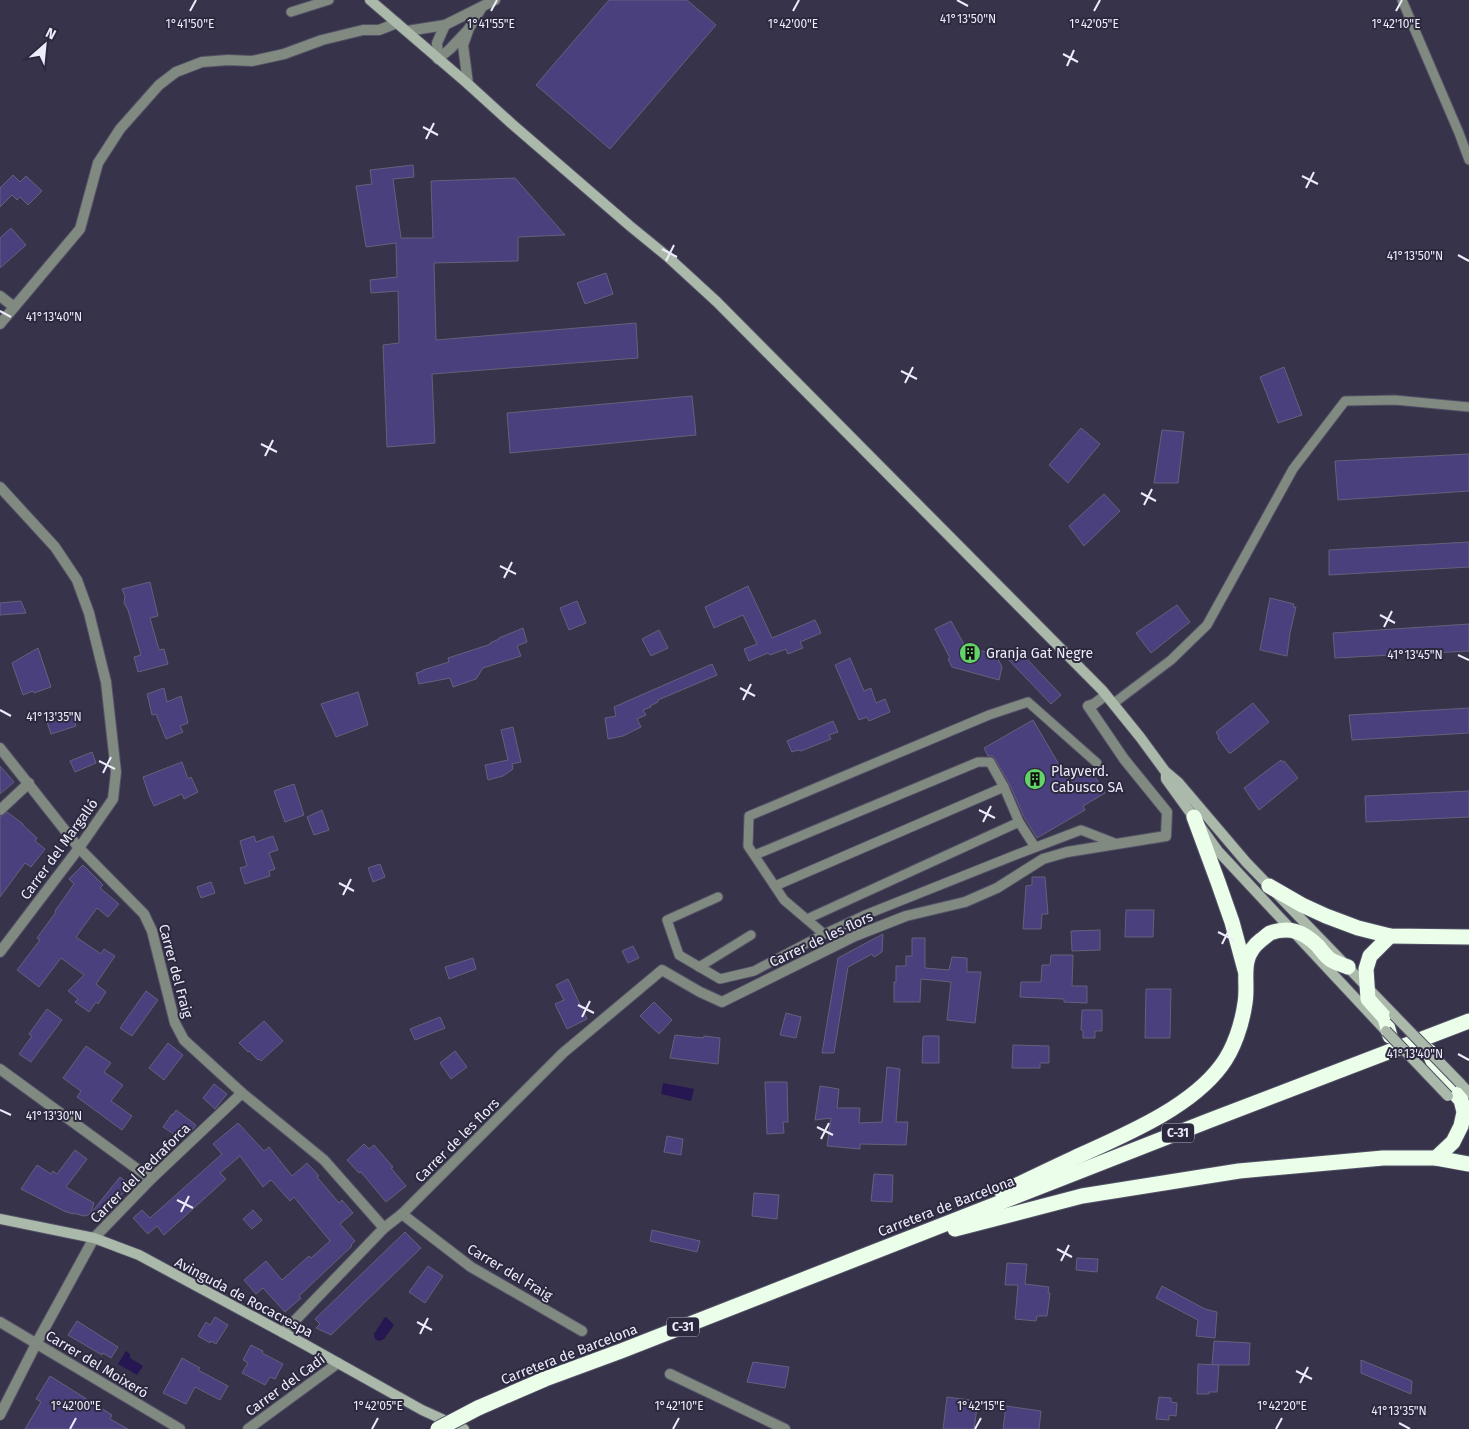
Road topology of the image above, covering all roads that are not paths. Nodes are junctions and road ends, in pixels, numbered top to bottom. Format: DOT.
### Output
graph roads {
  1 [pos="329,0"];
  2 [pos="370,0"];
  3 [pos="496,0"];
  4 [pos="1402,0"];
  5 [pos="482,7"];
  6 [pos="292,12"];
  7 [pos="396,24"];
  8 [pos="445,24"];
  9 [pos="468,30"];
  10 [pos="407,32"];
  11 [pos="438,59"];
  12 [pos="468,84"];
  13 [pos="1469,160"];
  14 [pos="0,296"];
  15 [pos="14,308"];
  16 [pos="0,324"];
  17 [pos="1469,407"];
  18 [pos="0,487"];
  19 [pos="1106,695"];
  20 [pos="1114,703"];
  21 [pos="0,748"];
  22 [pos="1097,763"];
  23 [pos="1165,771"];
  24 [pos="29,783"];
  25 [pos="1004,788"];
  26 [pos="0,810"];
  27 [pos="1194,817"];
  28 [pos="1019,822"];
  29 [pos="1117,844"];
  30 [pos="1035,847"];
  31 [pos="79,848"];
  32 [pos="755,855"];
  33 [pos="775,886"];
  34 [pos="1269,886"];
  35 [pos="718,897"];
  36 [pos="806,919"];
  37 [pos="1289,929"];
  38 [pos="824,934"];
  39 [pos="751,935"];
  40 [pos="1390,936"];
  41 [pos="1469,937"];
  42 [pos="0,952"];
  43 [pos="699,967"];
  44 [pos="1348,967"];
  45 [pos="1245,972"];
  46 [pos="1367,986"];
  47 [pos="1469,1021"];
  48 [pos="1388,1034"];
  49 [pos="1429,1051"];
  50 [pos="0,1069"];
  51 [pos="242,1093"];
  52 [pos="1469,1093"];
  53 [pos="1466,1114"];
  54 [pos="1436,1158"];
  55 [pos="1469,1164"];
  56 [pos="151,1179"];
  57 [pos="402,1214"];
  58 [pos="0,1219"];
  59 [pos="384,1228"];
  60 [pos="94,1238"];
  61 [pos="888,1246"];
  62 [pos="0,1322"];
  63 [pos="582,1331"];
  64 [pos="283,1333"];
  65 [pos="36,1344"];
  66 [pos="338,1363"];
  67 [pos="670,1374"];
  68 [pos="0,1415"];
  69 [pos="180,1429"];
  70 [pos="248,1429"];
  71 [pos="438,1429"];
  72 [pos="464,1429"];
  73 [pos="785,1429"];
  1 -- 6 [label="lane"];
  2 -- 7 [label="street"];
  3 -- 5 [label="street"];
  4 -- 13 [label="lane"];
  5 -- 8 [label="street"];
  5 -- 9 [label="street"];
  7 -- 10 [label="street"];
  7 -- 15 [label="street"];
  8 -- 10 [label="street"];
  8 -- 11 [label="street"];
  9 -- 11 [label="street"];
  9 -- 12 [label="street"];
  10 -- 11 [label="street"];
  11 -- 12 [label="street"];
  12 -- 19 [label="street"];
  14 -- 15 [label="street"];
  15 -- 16 [label="street"];
  17 -- 20 [label="lane"];
  18 -- 31 [label="street, Carrer del Margalló"];
  19 -- 20 [label="street"];
  19 -- 29 [label="street, Carrer de les flors"];
  20 -- 23 [label="street"];
  21 -- 24 [label="street, Carrer del Fraig"];
  22 -- 32 [label="lane"];
  23 -- 27 [label="street"];
  23 -- 34 [label="street"];
  24 -- 26 [label="street"];
  24 -- 31 [label="street, Carrer del Fraig"];
  25 -- 28 [label="lane"];
  25 -- 32 [label="lane"];
  25 -- 33 [label="lane"];
  27 -- 37 [label="street"];
  27 -- 45 [label="highway"];
  28 -- 30 [label="lane"];
  28 -- 36 [label="lane"];
  29 -- 30 [label="lane"];
  29 -- 57 [label="street, Carrer de les flors"];
  30 -- 38 [label="lane"];
  31 -- 42 [label="street, Carrer del Margalló"];
  31 -- 51 [label="street, Carrer del Fraig"];
  32 -- 33 [label="lane"];
  33 -- 36 [label="lane"];
  34 -- 40 [label="highway"];
  34 -- 44 [label="street"];
  35 -- 43 [label="lane"];
  36 -- 38 [label="lane"];
  37 -- 44 [label="highway"];
  37 -- 45 [label="highway"];
  37 -- 48 [label="street"];
  38 -- 43 [label="lane"];
  39 -- 43 [label="lane"];
  40 -- 41 [label="highway"];
  40 -- 46 [label="highway"];
  44 -- 46 [label="street"];
  45 -- 61 [label="highway"];
  46 -- 48 [label="highway"];
  46 -- 49 [label="street, bridge"];
  47 -- 61 [label="highway, Carretera de Barcelona / C-31"];
  48 -- 53 [label="street, bridge"];
  49 -- 52 [label="street, bridge"];
  49 -- 53 [label="highway"];
  50 -- 56 [label="street"];
  51 -- 56 [label="street, Carrer del Pedraforca"];
  51 -- 59 [label="street, Carrer del Fraig"];
  53 -- 54 [label="highway"];
  54 -- 55 [label="highway"];
  54 -- 61 [label="highway"];
  56 -- 60 [label="street, Carrer del Pedraforca"];
  57 -- 59 [label="street"];
  57 -- 63 [label="street, Carrer del Fraig"];
  58 -- 60 [label="street, Avinguda de Rocacrespa"];
  59 -- 64 [label="street"];
  60 -- 64 [label="street, Avinguda de Rocacrespa"];
  60 -- 65 [label="street, Carrer del Pedraforca"];
  61 -- 71 [label="highway, Carretera de Barcelona / C-31, bridge"];
  62 -- 65 [label="street, Carrer del Moixeró"];
  64 -- 66 [label="street, Avinguda de Rocacrespa"];
  65 -- 68 [label="street, Carrer del Pedraforca"];
  65 -- 69 [label="street, Carrer del Moixeró"];
  66 -- 70 [label="street, Carrer del Cadí"];
  66 -- 72 [label="street, Avinguda de Rocacrespa"];
  67 -- 73 [label="street"];
}
